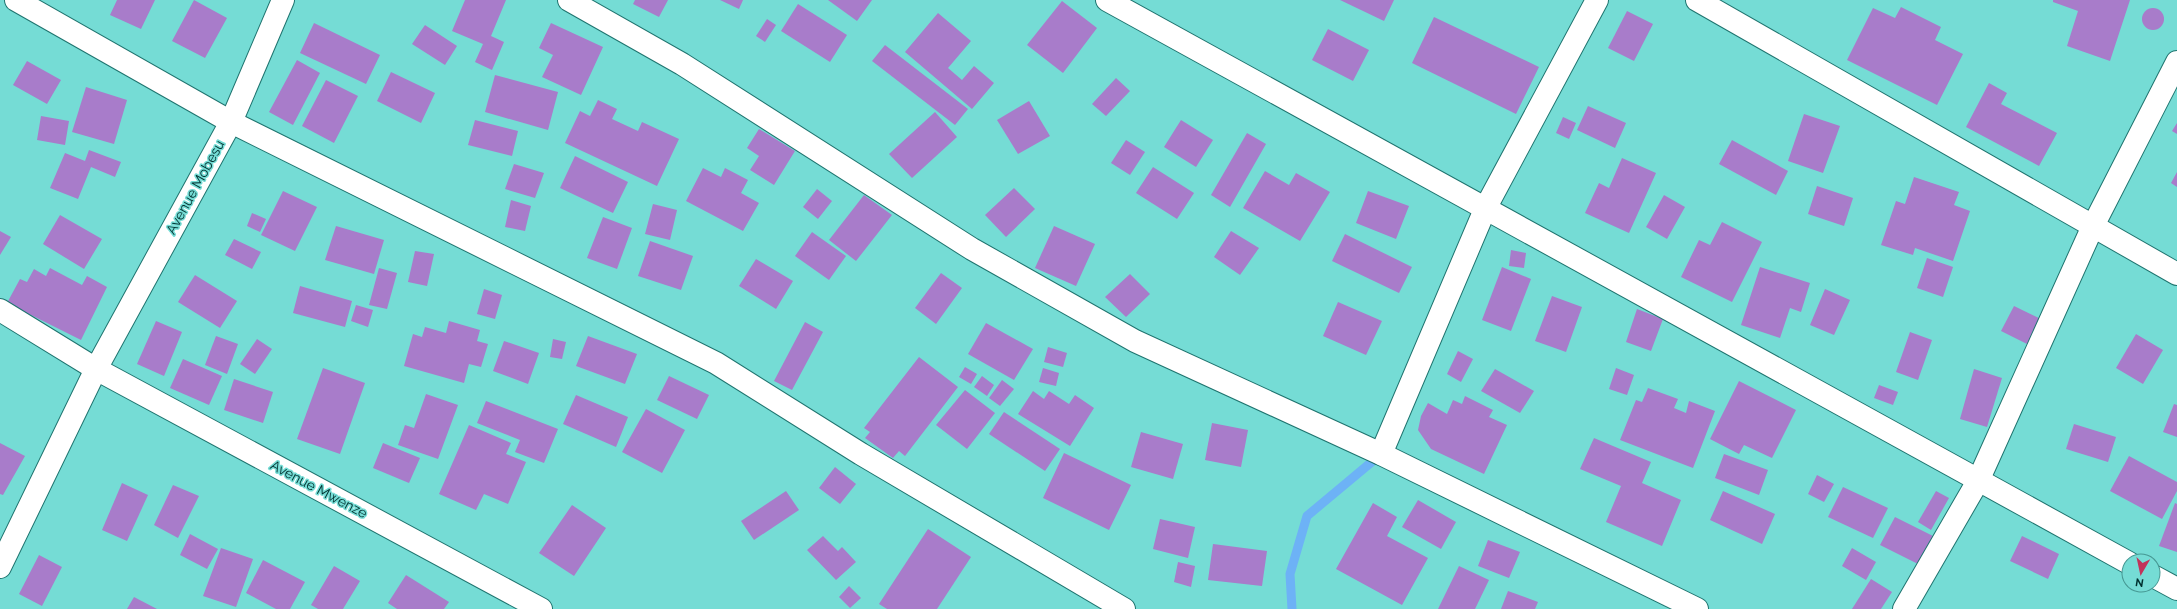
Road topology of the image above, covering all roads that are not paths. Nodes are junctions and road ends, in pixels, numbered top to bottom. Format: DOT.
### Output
graph roads {
  1 [pos="16,0"];
  2 [pos="283,0"];
  3 [pos="569,0"];
  4 [pos="1107,0"];
  5 [pos="1597,0"];
  6 [pos="1697,0"];
  7 [pos="2177,62"];
  8 [pos="231,122"];
  9 [pos="1486,207"];
  10 [pos="2093,226"];
  11 [pos="2177,274"];
  12 [pos="0,310"];
  13 [pos="96,369"];
  14 [pos="1381,454"];
  15 [pos="1978,481"];
  16 [pos="2121,559"];
  17 [pos="0,567"];
  18 [pos="2161,580"];
  19 [pos="2177,589"];
  20 [pos="541,609"];
  21 [pos="1124,609"];
  22 [pos="1697,609"];
  23 [pos="1904,609"];
  1 -- 8 [label="street"];
  2 -- 8 [label="street, Avenue Mobesu"];
  3 -- 14 [label="street"];
  4 -- 9 [label="street"];
  5 -- 9 [label="street"];
  6 -- 10 [label="street"];
  7 -- 10 [label="street"];
  8 -- 13 [label="street, Avenue Mobesu"];
  8 -- 21 [label="street"];
  9 -- 14 [label="street"];
  9 -- 15 [label="street"];
  10 -- 11 [label="street"];
  10 -- 15 [label="street"];
  12 -- 13 [label="street, Avenue Mwenze"];
  13 -- 17 [label="street, Avenue Mobesu"];
  13 -- 20 [label="street, Avenue Mwenze"];
  14 -- 22 [label="street"];
  15 -- 16 [label="street"];
  15 -- 23 [label="street"];
  18 -- 19 [label="street"];
}
